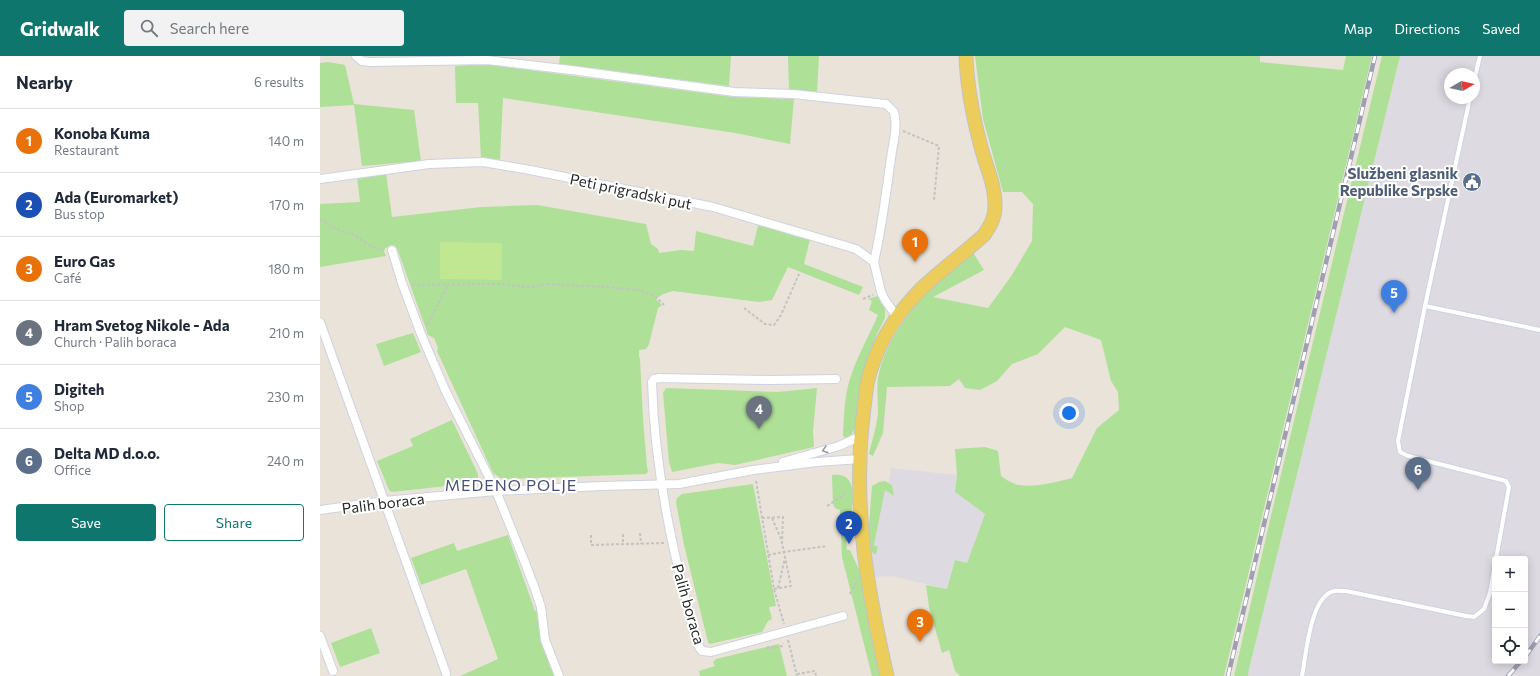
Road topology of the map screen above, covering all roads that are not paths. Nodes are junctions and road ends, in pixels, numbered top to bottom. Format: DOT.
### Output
graph roads {
  1 [pos="356,56"];
  2 [pos="966,56"];
  3 [pos="1480,56"];
  4 [pos="1477,68"];
  5 [pos="1469,104"];
  6 [pos="320,179"];
  7 [pos="392,250"];
  8 [pos="874,262"];
  9 [pos="1425,306"];
  10 [pos="897,317"];
  11 [pos="320,322"];
  12 [pos="1540,330"];
  13 [pos="836,379"];
  14 [pos="862,436"];
  15 [pos="860,459"];
  16 [pos="753,470"];
  17 [pos="662,484"];
  18 [pos="496,491"];
  19 [pos="384,501"];
  20 [pos="320,510"];
  21 [pos="1497,556"];
  22 [pos="1492,581"];
  23 [pos="843,616"];
  24 [pos="320,636"];
  25 [pos="333,671"];
  26 [pos="446,672"];
  27 [pos="558,676"];
  28 [pos="887,676"];
  29 [pos="1302,676"];
  1 -- 8 [label="street"];
  2 -- 10 [label="main road"];
  3 -- 4 [label="lane"];
  5 -- 9 [label="lane"];
  6 -- 8 [label="street, Peti prigradski put"];
  7 -- 18 [label="street"];
  8 -- 10 [label="street"];
  9 -- 12 [label="lane"];
  9 -- 21 [label="lane"];
  10 -- 14 [label="main road"];
  11 -- 19 [label="street"];
  13 -- 17 [label="street, Palih boraca"];
  14 -- 15 [label="main road"];
  14 -- 16 [label="street, Palih boraca, one-way"];
  15 -- 16 [label="street, Palih boraca"];
  15 -- 28 [label="main road"];
  16 -- 17 [label="street, Palih boraca"];
  17 -- 18 [label="street, Palih boraca"];
  17 -- 23 [label="street, Palih boraca"];
  18 -- 19 [label="street, Palih boraca"];
  18 -- 27 [label="street"];
  19 -- 20 [label="street, Palih boraca"];
  19 -- 26 [label="street"];
  22 -- 29 [label="lane"];
  24 -- 25 [label="street"];
}
